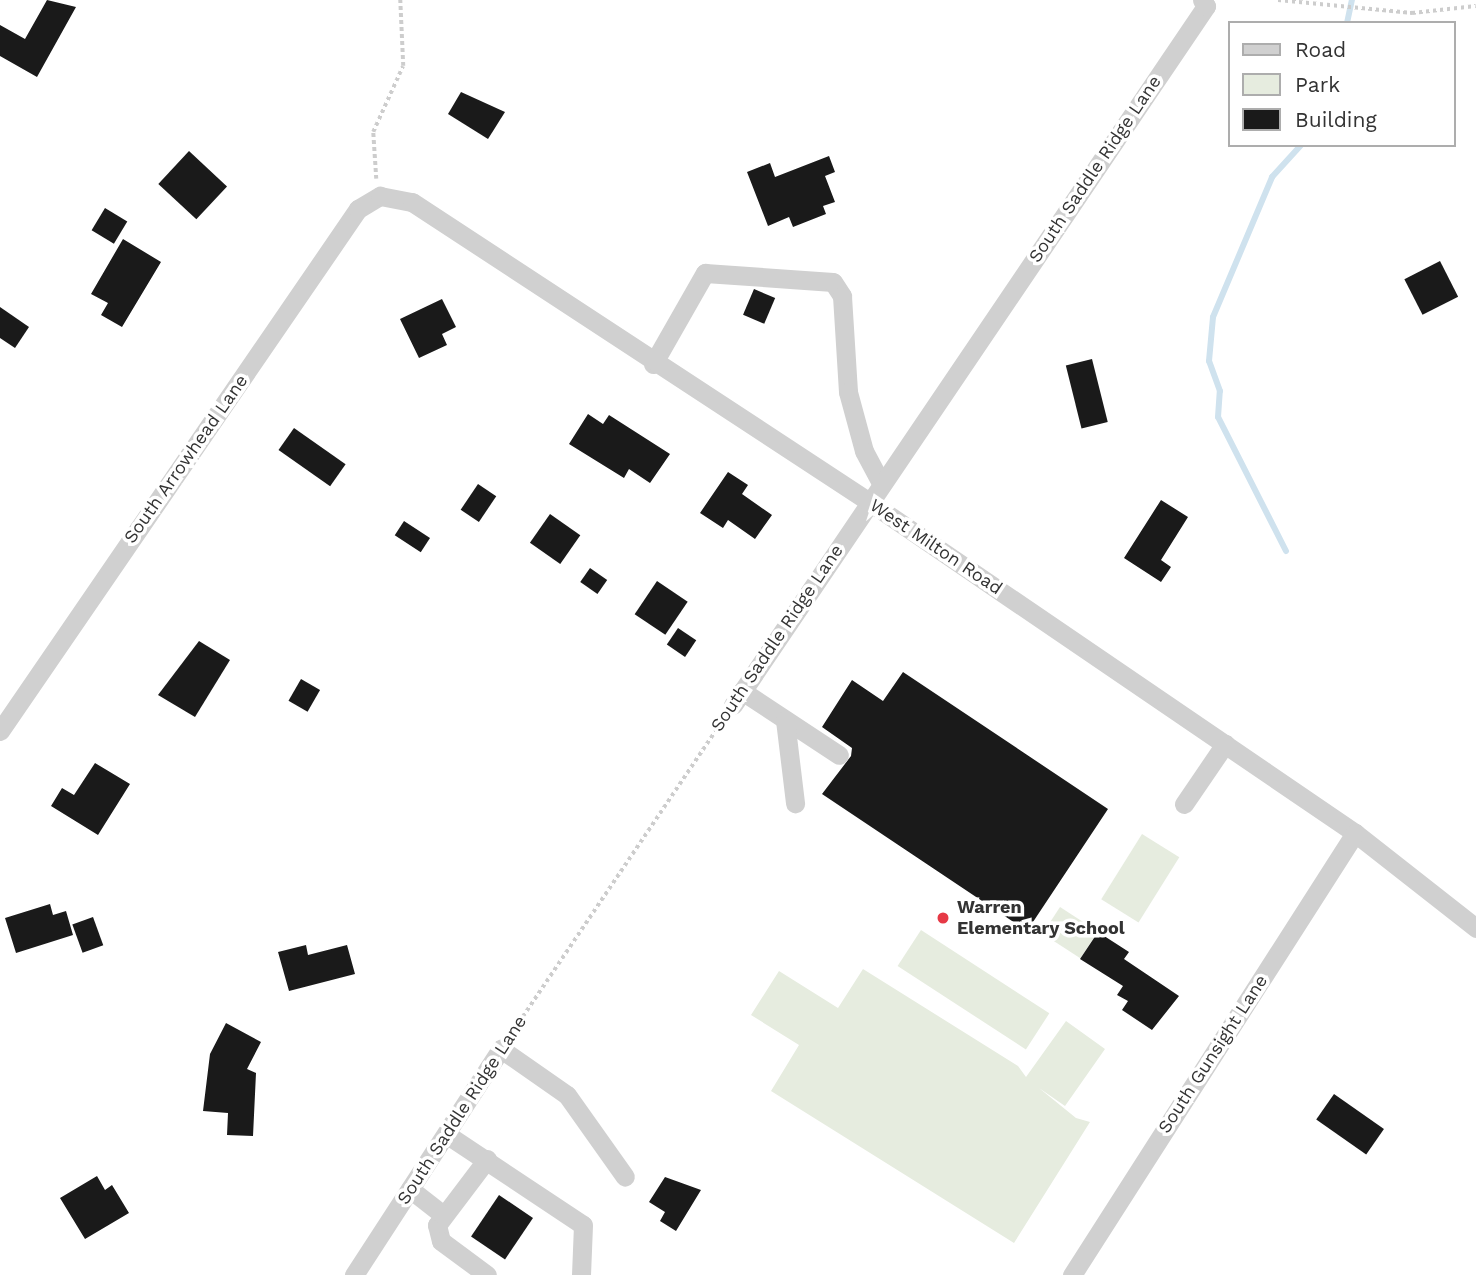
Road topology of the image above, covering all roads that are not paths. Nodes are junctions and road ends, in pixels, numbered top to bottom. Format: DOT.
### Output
graph roads {
  1 [pos="1204,3"];
  2 [pos="380,196"];
  3 [pos="653,364"];
  4 [pos="881,483"];
  5 [pos="868,501"];
  6 [pos="785,720"];
  7 [pos="0,731"];
  8 [pos="1225,744"];
  9 [pos="839,754"];
  10 [pos="795,803"];
  11 [pos="1184,804"];
  12 [pos="1355,833"];
  13 [pos="1476,928"];
  14 [pos="446,1134"];
  15 [pos="487,1159"];
  16 [pos="625,1177"];
  17 [pos="410,1189"];
  18 [pos="442,1214"];
  19 [pos="354,1275"];
  20 [pos="487,1275"];
  21 [pos="581,1275"];
  22 [pos="1072,1275"];
  1 -- 4 [label="street, South Saddle Ridge Lane"];
  2 -- 3 [label="street, West Milton Road"];
  2 -- 7 [label="street, South Arrowhead Lane"];
  3 -- 4 [label="street"];
  3 -- 5 [label="street, West Milton Road"];
  4 -- 5 [label="street, South Saddle Ridge Lane"];
  5 -- 6 [label="street, South Saddle Ridge Lane"];
  5 -- 8 [label="street, West Milton Road"];
  6 -- 9 [label="street"];
  6 -- 10 [label="street"];
  8 -- 11 [label="street"];
  8 -- 12 [label="street, West Milton Road"];
  12 -- 13 [label="street, West Milton Road"];
  12 -- 22 [label="street, South Gunsight Lane"];
  14 -- 15 [label="street"];
  14 -- 16 [label="street, South Saddle Ridge Lane"];
  14 -- 17 [label="street, South Saddle Ridge Lane"];
  15 -- 18 [label="street"];
  15 -- 21 [label="street"];
  17 -- 18 [label="street"];
  17 -- 19 [label="street, South Saddle Ridge Lane"];
  18 -- 20 [label="street"];
}
